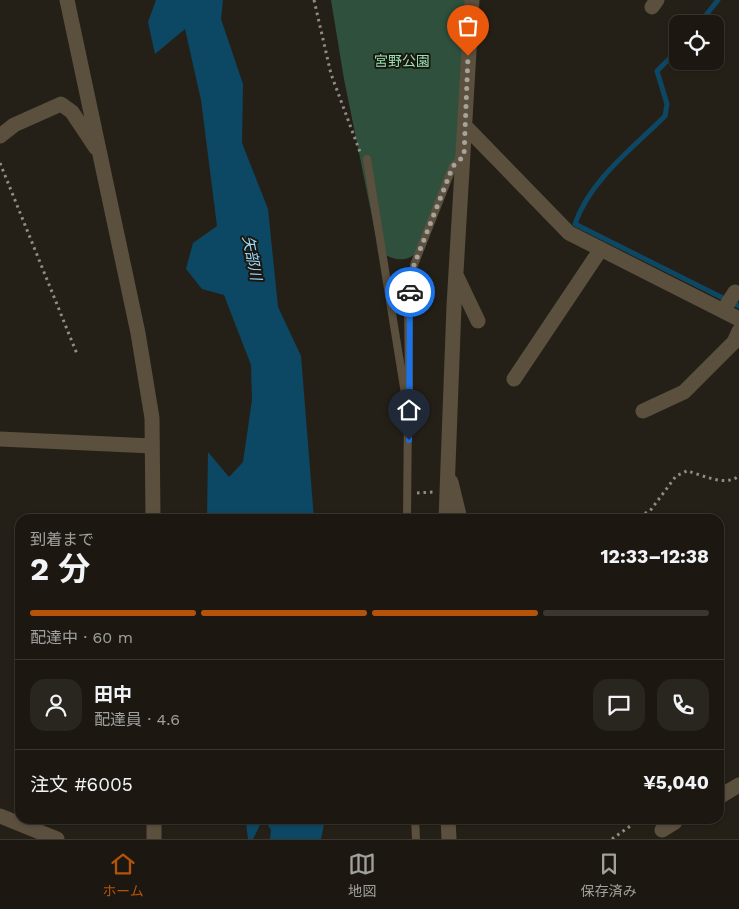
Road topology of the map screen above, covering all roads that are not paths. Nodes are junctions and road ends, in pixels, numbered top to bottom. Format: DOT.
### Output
graph roads {
  1 [pos="67,0"];
  2 [pos="472,0"];
  3 [pos="466,127"];
  4 [pos="0,136"];
  5 [pos="101,156"];
  6 [pos="464,156"];
  7 [pos="367,161"];
  8 [pos="601,249"];
  9 [pos="456,275"];
  10 [pos="735,292"];
  11 [pos="722,311"];
  12 [pos="739,319"];
  13 [pos="478,321"];
  14 [pos="739,331"];
  15 [pos="514,379"];
  16 [pos="642,411"];
  17 [pos="408,412"];
  18 [pos="0,439"];
  19 [pos="152,446"];
  20 [pos="447,471"];
  21 [pos="152,514"];
  22 [pos="407,514"];
  23 [pos="446,514"];
  24 [pos="459,514"];
  25 [pos="739,785"];
  26 [pos="724,795"];
  27 [pos="0,816"];
  28 [pos="15,822"];
  29 [pos="20,824"];
  30 [pos="154,824"];
  31 [pos="416,824"];
  32 [pos="448,824"];
  33 [pos="57,839"];
  34 [pos="154,839"];
  35 [pos="416,839"];
  36 [pos="449,839"];
  1 -- 5 [label="street"];
  2 -- 3 [label="street"];
  3 -- 6 [label="street"];
  3 -- 8 [label="street"];
  4 -- 5 [label="street"];
  5 -- 19 [label="street"];
  6 -- 9 [label="street"];
  6 -- 17 [label="lane"];
  7 -- 17 [label="lane"];
  8 -- 11 [label="street"];
  8 -- 15 [label="street"];
  9 -- 13 [label="street"];
  9 -- 20 [label="street"];
  10 -- 11 [label="street"];
  11 -- 12 [label="street"];
  14 -- 16 [label="street"];
  17 -- 22 [label="lane"];
  18 -- 19 [label="street"];
  19 -- 21 [label="street"];
  20 -- 23 [label="street"];
  20 -- 24 [label="street"];
  25 -- 26 [label="street"];
  27 -- 28 [label="street"];
  29 -- 33 [label="street"];
  30 -- 34 [label="street"];
  31 -- 35 [label="lane"];
  32 -- 36 [label="street"];
}
